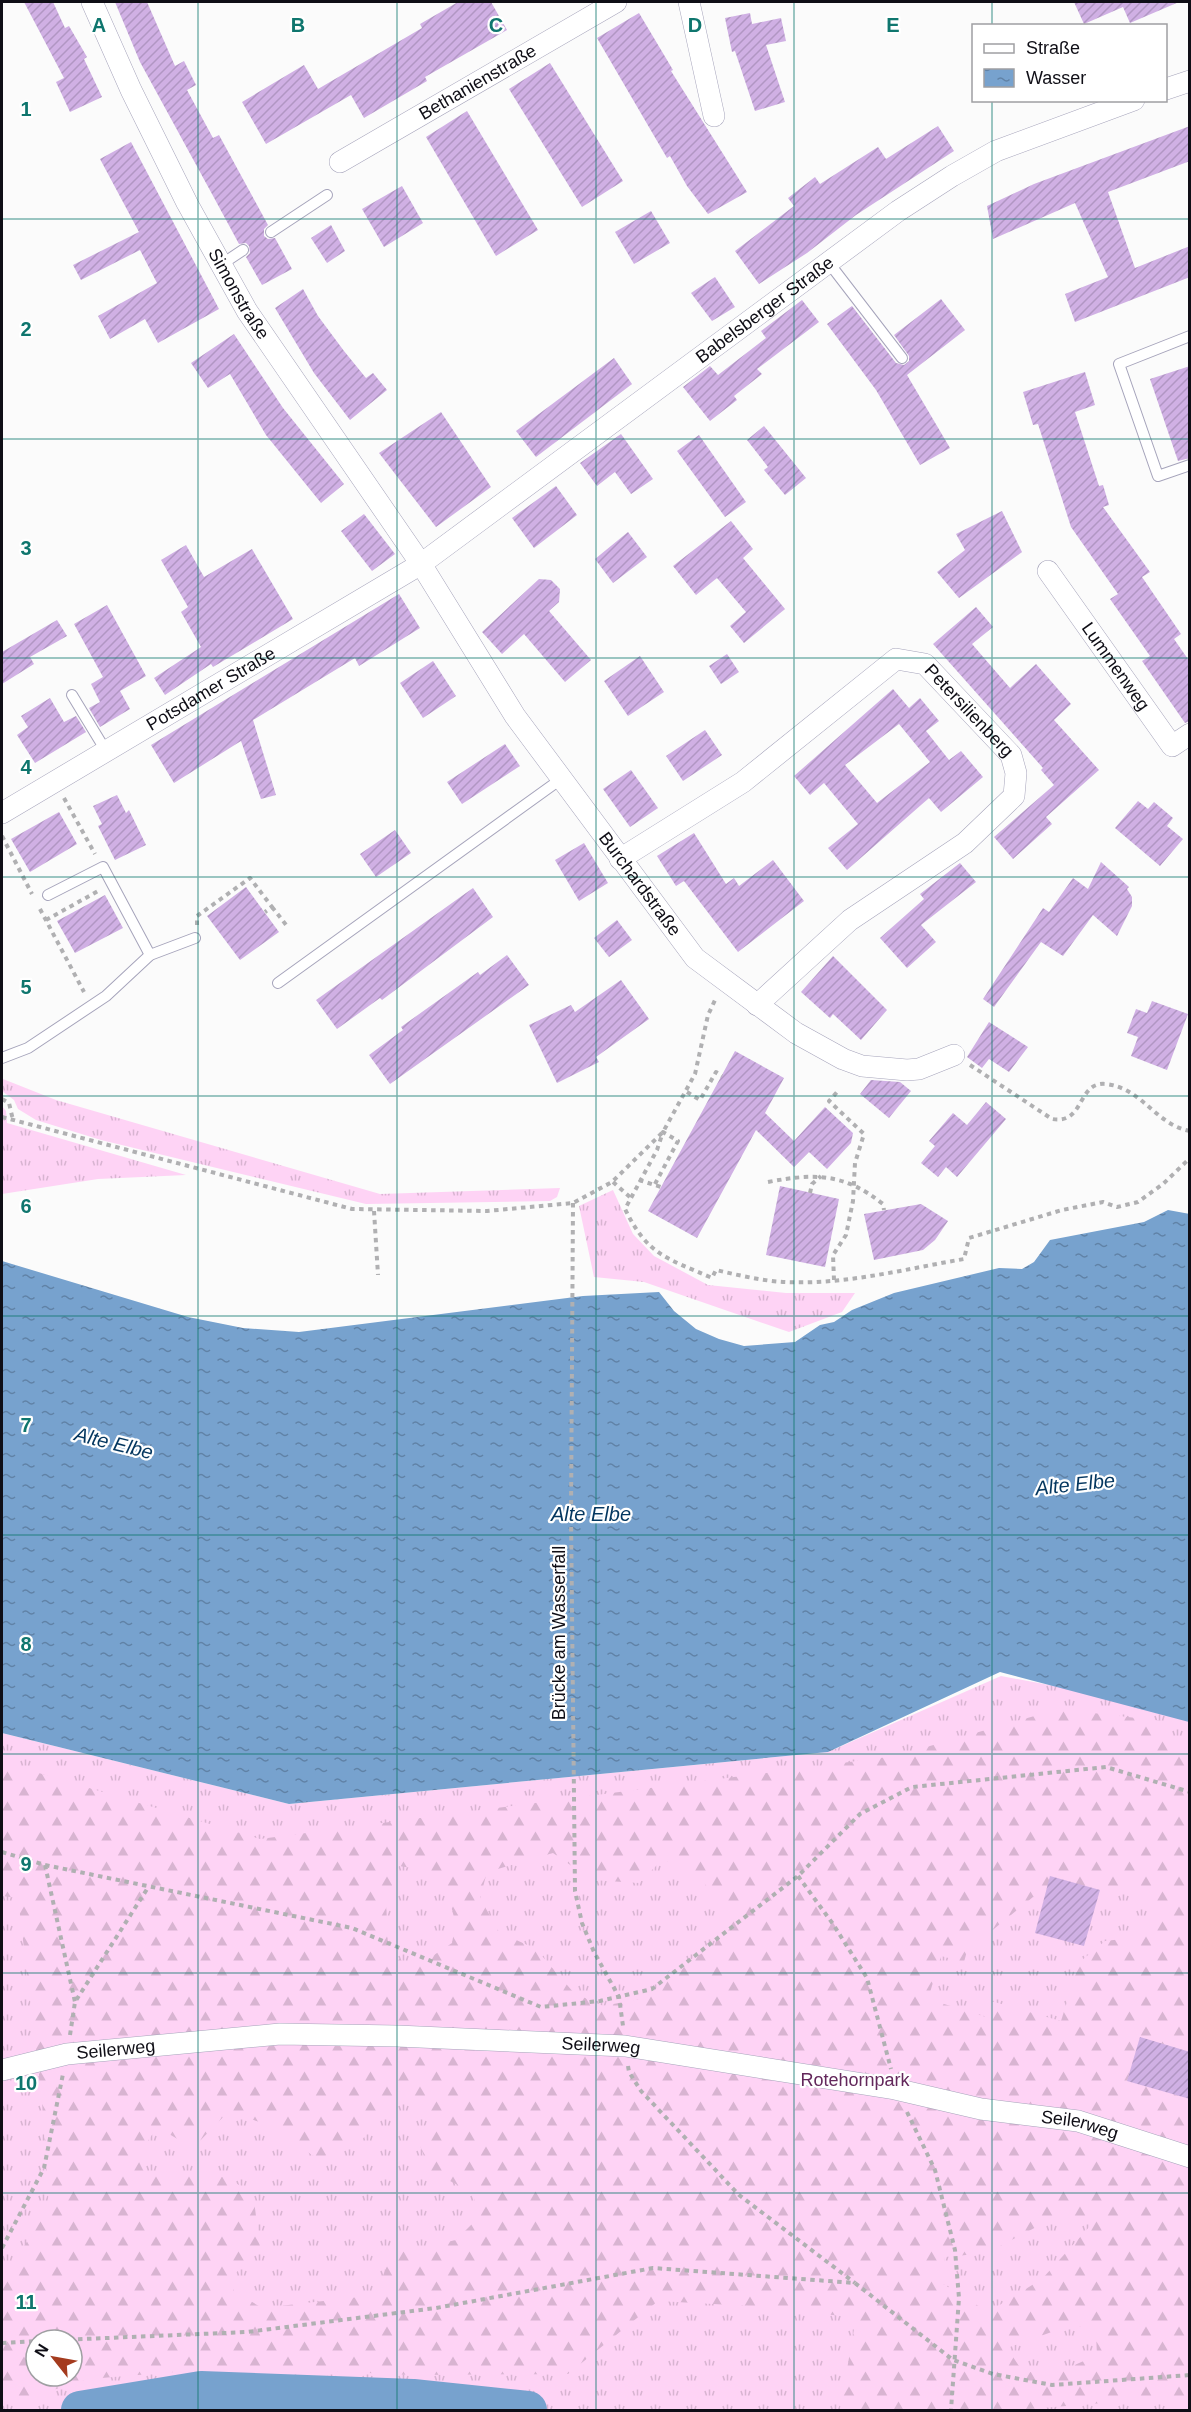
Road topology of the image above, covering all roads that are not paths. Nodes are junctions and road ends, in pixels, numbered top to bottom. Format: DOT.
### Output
graph roads {
  1 [pos="92,2"];
  2 [pos="616,2"];
  3 [pos="689,2"];
  4 [pos="1190,81"];
  5 [pos="1167,89"];
  6 [pos="1129,102"];
  7 [pos="714,117"];
  8 [pos="340,162"];
  9 [pos="327,195"];
  10 [pos="271,232"];
  11 [pos="243,250"];
  12 [pos="829,263"];
  13 [pos="222,264"];
  14 [pos="1190,336"];
  15 [pos="902,358"];
  16 [pos="1190,465"];
  17 [pos="421,564"];
  18 [pos="1048,571"];
  19 [pos="72,695"];
  20 [pos="1190,734"];
  21 [pos="106,751"];
  22 [pos="561,779"];
  23 [pos="2,813"];
  24 [pos="621,859"];
  25 [pos="48,895"];
  26 [pos="195,938"];
  27 [pos="150,955"];
  28 [pos="278,983"];
  29 [pos="757,1005"];
  30 [pos="954,1055"];
  31 [pos="2,1058"];
  32 [pos="2,2070"];
  33 [pos="1190,2157"];
  1 -- 13 [label="street, Simonstraße"];
  2 -- 8 [label="street, Bethanienstraße"];
  3 -- 7 [label="street"];
  4 -- 5 [label="street"];
  6 -- 12 [label="street, Babelsberger Straße"];
  9 -- 10 [label="lane"];
  11 -- 13 [label="lane"];
  12 -- 15 [label="lane"];
  12 -- 17 [label="street, Babelsberger Straße"];
  13 -- 17 [label="street, Simonstraße"];
  14 -- 16 [label="lane"];
  17 -- 21 [label="street, Potsdamer Straße"];
  17 -- 22 [label="street, Burchardstraße"];
  18 -- 20 [label="street, Lummenweg"];
  19 -- 21 [label="lane"];
  21 -- 23 [label="street, Potsdamer Straße"];
  22 -- 24 [label="street, Burchardstraße"];
  22 -- 28 [label="lane"];
  24 -- 29 [label="street, Burchardstraße"];
  24 -- 29 [label="street, Petersilienberg"];
  25 -- 27 [label="lane"];
  26 -- 27 [label="lane"];
  27 -- 31 [label="lane"];
  29 -- 30 [label="street, Burchardstraße"];
  32 -- 33 [label="street, Seilerweg"];
}
